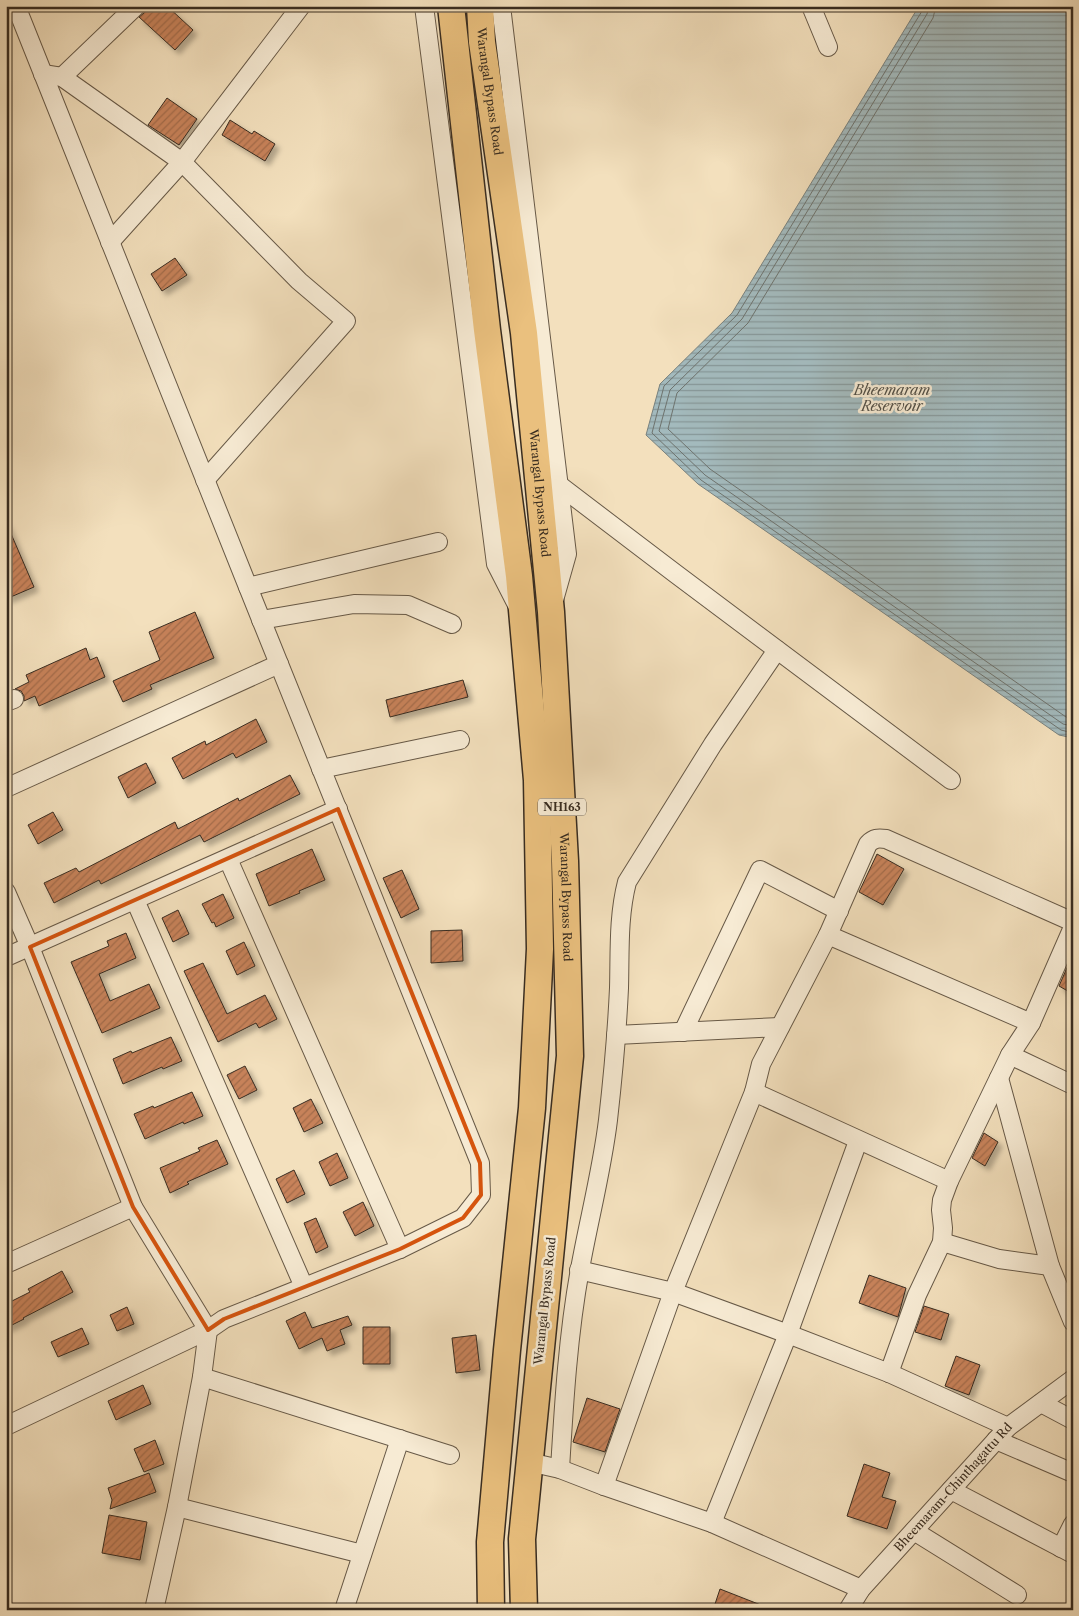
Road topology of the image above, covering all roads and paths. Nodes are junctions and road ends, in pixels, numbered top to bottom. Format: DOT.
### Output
graph roads {
  1 [pos="136,6"];
  2 [pos="301,6"];
  3 [pos="424,6"];
  4 [pos="451,6"];
  5 [pos="480,6"];
  6 [pos="501,6"];
  7 [pos="811,6"];
  8 [pos="18,8"];
  9 [pos="828,47"];
  10 [pos="43,74"];
  11 [pos="62,77"];
  12 [pos="182,162"];
  13 [pos="110,242"];
  14 [pos="205,480"];
  15 [pos="559,485"];
  16 [pos="438,542"];
  17 [pos="248,587"];
  18 [pos="551,612"];
  19 [pos="523,616"];
  20 [pos="261,620"];
  21 [pos="452,624"];
  22 [pos="777,650"];
  23 [pos="279,664"];
  24 [pos="460,740"];
  25 [pos="321,769"];
  26 [pos="951,780"];
  27 [pos="6,788"];
  28 [pos="338,809"];
  29 [pos="228,859"];
  30 [pos="6,892"];
  31 [pos="135,900"];
  32 [pos="839,911"];
  33 [pos="1073,922"];
  34 [pos="1073,927"];
  35 [pos="828,935"];
  36 [pos="30,946"];
  37 [pos="6,957"];
  38 [pos="1031,1023"];
  39 [pos="780,1027"];
  40 [pos="683,1032"];
  41 [pos="616,1035"];
  42 [pos="1010,1055"];
  43 [pos="999,1078"];
  44 [pos="1073,1085"];
  45 [pos="754,1092"];
  46 [pos="858,1141"];
  47 [pos="949,1181"];
  48 [pos="133,1207"];
  49 [pos="942,1242"];
  50 [pos="400,1249"];
  51 [pos="6,1264"];
  52 [pos="1050,1266"];
  53 [pos="579,1270"];
  54 [pos="304,1287"];
  55 [pos="673,1292"];
  56 [pos="1073,1322"];
  57 [pos="208,1330"];
  58 [pos="788,1334"];
  59 [pos="889,1373"];
  60 [pos="202,1377"];
  61 [pos="1073,1379"];
  62 [pos="1041,1403"];
  63 [pos="1073,1420"];
  64 [pos="6,1426"];
  65 [pos="1002,1434"];
  66 [pos="400,1439"];
  67 [pos="450,1455"];
  68 [pos="529,1462"];
  69 [pos="560,1469"];
  70 [pos="1073,1473"];
  71 [pos="604,1486"];
  72 [pos="951,1490"];
  73 [pos="177,1507"];
  74 [pos="712,1523"];
  75 [pos="1073,1524"];
  76 [pos="914,1531"];
  77 [pos="1067,1551"];
  78 [pos="362,1554"];
  79 [pos="861,1589"];
  80 [pos="1017,1595"];
  81 [pos="160,1607"];
  82 [pos="344,1610"];
  83 [pos="491,1610"];
  84 [pos="524,1610"];
  85 [pos="848,1610"];
  1 -- 11 [label="street"];
  2 -- 12 [label="street"];
  3 -- 19 [label="street"];
  4 -- 19 [label="highway, NH163"];
  5 -- 18 [label="highway, Warangal Bypass Road / NH163"];
  6 -- 15 [label="street"];
  7 -- 9 [label="street"];
  8 -- 10 [label="street"];
  10 -- 11 [label="street"];
  10 -- 13 [label="street"];
  11 -- 12 [label="street"];
  12 -- 13 [label="street"];
  12 -- 14 [label="street"];
  13 -- 14 [label="street"];
  14 -- 17 [label="street"];
  15 -- 18 [label="street"];
  15 -- 22 [label="street"];
  16 -- 17 [label="street"];
  17 -- 20 [label="street"];
  18 -- 68 [label="highway, Warangal Bypass Road / NH163"];
  19 -- 83 [label="highway, NH163"];
  20 -- 21 [label="street"];
  20 -- 23 [label="street"];
  22 -- 26 [label="street"];
  22 -- 41 [label="street"];
  23 -- 25 [label="street"];
  23 -- 27 [label="street"];
  24 -- 25 [label="street"];
  25 -- 28 [label="street"];
  28 -- 29 [label="street"];
  28 -- 50 [label="street"];
  29 -- 31 [label="street"];
  29 -- 50 [label="street"];
  30 -- 36 [label="street"];
  31 -- 36 [label="street"];
  31 -- 54 [label="street"];
  32 -- 33 [label="street"];
  32 -- 35 [label="street"];
  32 -- 40 [label="street"];
  34 -- 38 [label="street"];
  35 -- 38 [label="street"];
  35 -- 39 [label="street"];
  36 -- 37 [label="street"];
  36 -- 48 [label="street"];
  38 -- 42 [label="street"];
  39 -- 40 [label="street"];
  39 -- 45 [label="street"];
  40 -- 41 [label="street"];
  41 -- 53 [label="street"];
  42 -- 43 [label="street"];
  42 -- 44 [label="street"];
  43 -- 47 [label="street"];
  43 -- 52 [label="street"];
  45 -- 46 [label="street"];
  45 -- 55 [label="street"];
  46 -- 47 [label="street"];
  46 -- 58 [label="street"];
  47 -- 49 [label="street"];
  48 -- 51 [label="street"];
  48 -- 57 [label="street"];
  49 -- 52 [label="street"];
  49 -- 59 [label="street"];
  50 -- 54 [label="street"];
  52 -- 56 [label="street"];
  53 -- 55 [label="street"];
  53 -- 69 [label="street"];
  54 -- 57 [label="street"];
  55 -- 58 [label="street"];
  55 -- 71 [label="street"];
  57 -- 60 [label="street"];
  57 -- 64 [label="street"];
  58 -- 59 [label="street"];
  58 -- 74 [label="street"];
  59 -- 65 [label="street"];
  60 -- 66 [label="street"];
  60 -- 73 [label="street"];
  61 -- 62 [label="street, Bheemaram-Chinthagattu Rd"];
  62 -- 63 [label="street"];
  62 -- 65 [label="street, Bheemaram-Chinthagattu Rd"];
  65 -- 70 [label="street"];
  65 -- 72 [label="street, Bheemaram-Chinthagattu Rd"];
  66 -- 67 [label="street"];
  66 -- 78 [label="street"];
  68 -- 69 [label="street"];
  68 -- 84 [label="highway, Warangal Bypass Road / NH163"];
  69 -- 71 [label="street"];
  71 -- 74 [label="street"];
  72 -- 76 [label="street, Bheemaram-Chinthagattu Rd"];
  72 -- 77 [label="street"];
  73 -- 78 [label="street"];
  73 -- 81 [label="street"];
  74 -- 79 [label="street"];
  75 -- 77 [label="street"];
  76 -- 79 [label="street, Bheemaram-Chinthagattu Rd"];
  76 -- 80 [label="street"];
  78 -- 82 [label="street"];
  79 -- 85 [label="street, Bheemaram-Chinthagattu Rd"];
}
